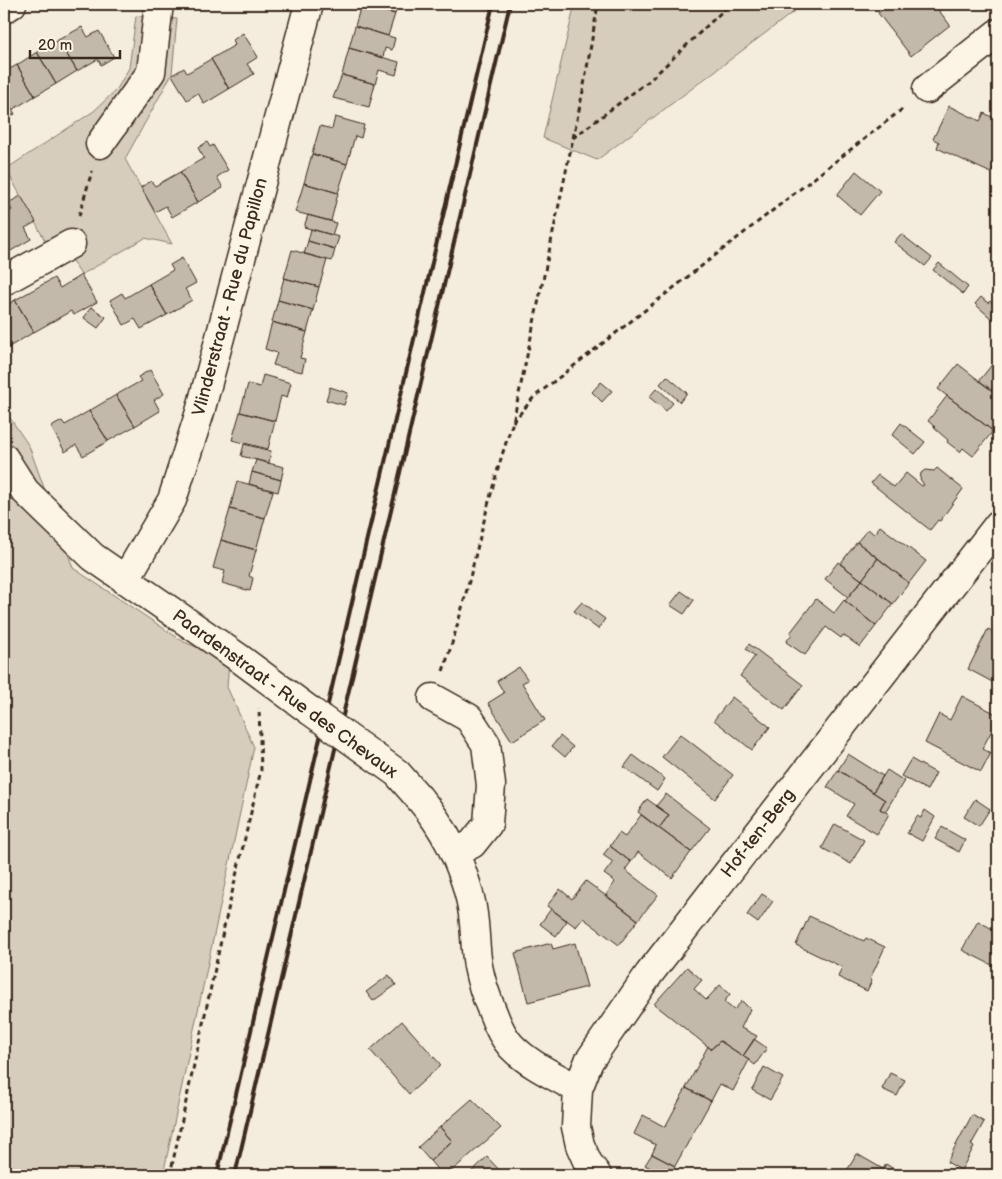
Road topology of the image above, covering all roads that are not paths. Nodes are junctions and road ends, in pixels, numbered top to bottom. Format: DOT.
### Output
graph roads {
  1 [pos="12,4"];
  2 [pos="159,4"];
  3 [pos="301,5"];
  4 [pos="4,8"];
  5 [pos="998,34"];
  6 [pos="927,89"];
  7 [pos="100,144"];
  8 [pos="70,244"];
  9 [pos="4,281"];
  10 [pos="4,458"];
  11 [pos="998,525"];
  12 [pos="125,580"];
  13 [pos="433,698"];
  14 [pos="454,853"];
  15 [pos="578,1089"];
  16 [pos="586,1171"];
  1 -- 4 [label="street"];
  2 -- 7 [label="street"];
  3 -- 12 [label="street, Vlinderstraat - Rue du Papillon"];
  5 -- 6 [label="street"];
  8 -- 9 [label="street"];
  10 -- 12 [label="street, Paardenstraat - Rue des Chevaux"];
  11 -- 15 [label="street, Hof-ten-Berg"];
  12 -- 14 [label="street, Paardenstraat - Rue des Chevaux, bridge"];
  13 -- 14 [label="street"];
  14 -- 15 [label="street, Paardenstraat - Rue des Chevaux"];
  15 -- 16 [label="street, Hof-ten-Berg"];
}
